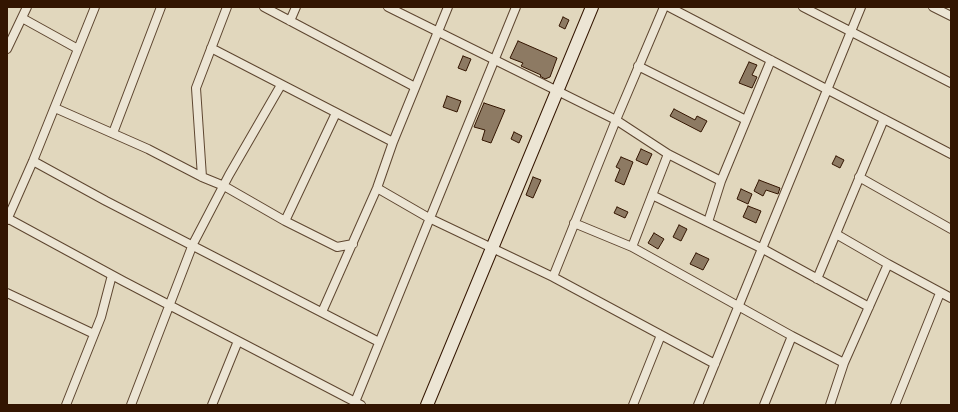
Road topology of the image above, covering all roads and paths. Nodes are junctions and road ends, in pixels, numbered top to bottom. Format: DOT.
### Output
graph roads {
  1 [pos="26,7"];
  2 [pos="95,7"];
  3 [pos="161,7"];
  4 [pos="227,7"];
  5 [pos="264,7"];
  6 [pos="296,7"];
  7 [pos="388,7"];
  8 [pos="448,7"];
  9 [pos="516,7"];
  10 [pos="592,7"];
  11 [pos="664,7"];
  12 [pos="668,7"];
  13 [pos="804,7"];
  14 [pos="861,7"];
  15 [pos="933,7"];
  16 [pos="951,16"];
  17 [pos="22,18"];
  18 [pos="290,21"];
  19 [pos="851,31"];
  20 [pos="438,33"];
  21 [pos="211,48"];
  22 [pos="7,49"];
  23 [pos="78,49"];
  24 [pos="494,60"];
  25 [pos="771,60"];
  26 [pos="638,66"];
  27 [pos="951,83"];
  28 [pos="281,85"];
  29 [pos="415,87"];
  30 [pos="827,89"];
  31 [pos="557,92"];
  32 [pos="55,108"];
  33 [pos="336,113"];
  34 [pos="884,119"];
  35 [pos="616,120"];
  36 [pos="746,120"];
  37 [pos="112,133"];
  38 [pos="393,142"];
  39 [pos="668,154"];
  40 [pos="951,154"];
  41 [pos="33,161"];
  42 [pos="202,177"];
  43 [pos="859,177"];
  44 [pos="721,181"];
  45 [pos="224,186"];
  46 [pos="376,188"];
  47 [pos="652,195"];
  48 [pos="7,218"];
  49 [pos="429,218"];
  50 [pos="285,221"];
  51 [pos="708,222"];
  52 [pos="574,223"];
  53 [pos="951,229"];
  54 [pos="836,234"];
  55 [pos="193,244"];
  56 [pos="353,244"];
  57 [pos="632,247"];
  58 [pos="492,248"];
  59 [pos="763,249"];
  60 [pos="888,264"];
  61 [pos="112,275"];
  62 [pos="554,277"];
  63 [pos="817,279"];
  64 [pos="7,293"];
  65 [pos="940,293"];
  66 [pos="951,298"];
  67 [pos="170,305"];
  68 [pos="739,307"];
  69 [pos="869,307"];
  70 [pos="322,312"];
  71 [pos="94,334"];
  72 [pos="661,335"];
  73 [pos="792,336"];
  74 [pos="238,341"];
  75 [pos="379,342"];
  76 [pos="844,363"];
  77 [pos="715,364"];
  78 [pos="213,403"];
  79 [pos="358,404"];
  80 [pos="66,405"];
  81 [pos="131,405"];
  82 [pos="222,405"];
  83 [pos="427,405"];
  84 [pos="633,405"];
  85 [pos="698,405"];
  86 [pos="764,405"];
  87 [pos="830,405"];
  88 [pos="895,405"];
  1 -- 17 [label="street"];
  2 -- 23 [label="street"];
  3 -- 37 [label="street"];
  4 -- 21 [label="street"];
  5 -- 18 [label="street"];
  6 -- 18 [label="street"];
  7 -- 20 [label="street"];
  8 -- 20 [label="street"];
  9 -- 24 [label="street"];
  10 -- 31 [label="street"];
  11 -- 26 [label="street"];
  12 -- 25 [label="street"];
  13 -- 19 [label="street"];
  14 -- 19 [label="street"];
  15 -- 16 [label="street"];
  17 -- 22 [label="street"];
  17 -- 23 [label="street"];
  18 -- 29 [label="street"];
  19 -- 27 [label="street"];
  19 -- 30 [label="street"];
  20 -- 24 [label="street"];
  20 -- 29 [label="street"];
  21 -- 28 [label="street"];
  21 -- 42 [label="street"];
  23 -- 32 [label="street"];
  24 -- 31 [label="street"];
  24 -- 49 [label="street"];
  25 -- 30 [label="street"];
  25 -- 36 [label="street"];
  26 -- 35 [label="street"];
  26 -- 36 [label="street"];
  28 -- 33 [label="street"];
  28 -- 45 [label="street"];
  29 -- 38 [label="street"];
  30 -- 34 [label="street"];
  30 -- 59 [label="street"];
  31 -- 35 [label="street"];
  31 -- 58 [label="street"];
  32 -- 37 [label="street"];
  32 -- 41 [label="street"];
  33 -- 38 [label="street"];
  33 -- 50 [label="street"];
  34 -- 40 [label="street"];
  34 -- 43 [label="street"];
  35 -- 39 [label="street"];
  35 -- 52 [label="street"];
  36 -- 44 [label="street"];
  37 -- 42 [label="street"];
  38 -- 46 [label="street"];
  39 -- 44 [label="street"];
  39 -- 47 [label="street"];
  41 -- 48 [label="street"];
  41 -- 55 [label="street"];
  42 -- 45 [label="street"];
  43 -- 53 [label="street"];
  43 -- 54 [label="street"];
  44 -- 51 [label="street"];
  45 -- 50 [label="street"];
  45 -- 55 [label="street"];
  46 -- 49 [label="street"];
  46 -- 56 [label="street"];
  47 -- 51 [label="street"];
  47 -- 57 [label="street"];
  48 -- 61 [label="street"];
  49 -- 58 [label="street"];
  49 -- 75 [label="street"];
  50 -- 56 [label="street"];
  51 -- 59 [label="street"];
  52 -- 57 [label="street"];
  52 -- 62 [label="street"];
  54 -- 60 [label="street"];
  54 -- 63 [label="street"];
  55 -- 67 [label="street"];
  55 -- 70 [label="street"];
  56 -- 70 [label="street"];
  57 -- 68 [label="street"];
  58 -- 62 [label="street"];
  58 -- 83 [label="street"];
  59 -- 63 [label="street"];
  59 -- 68 [label="street"];
  60 -- 65 [label="street"];
  60 -- 69 [label="street"];
  61 -- 67 [label="street"];
  61 -- 71 [label="street"];
  62 -- 72 [label="street"];
  63 -- 69 [label="street"];
  64 -- 71 [label="street"];
  65 -- 66 [label="street"];
  65 -- 88 [label="street"];
  67 -- 74 [label="street"];
  67 -- 81 [label="street"];
  68 -- 73 [label="street"];
  68 -- 77 [label="street"];
  69 -- 76 [label="street"];
  70 -- 75 [label="street"];
  71 -- 80 [label="street"];
  72 -- 77 [label="street"];
  72 -- 84 [label="street"];
  73 -- 76 [label="street"];
  73 -- 86 [label="street"];
  74 -- 78 [label="street"];
  74 -- 79 [label="street"];
  75 -- 79 [label="street"];
  76 -- 87 [label="street"];
  77 -- 85 [label="street"];
  78 -- 82 [label="street"];
}
